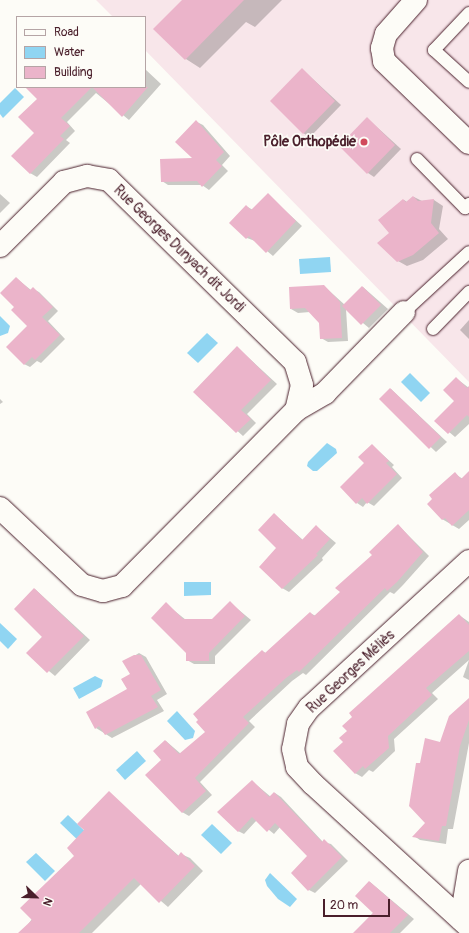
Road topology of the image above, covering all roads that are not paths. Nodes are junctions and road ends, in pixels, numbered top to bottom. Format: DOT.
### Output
graph roads {
  1 [pos="416,0"];
  2 [pos="469,14"];
  3 [pos="469,82"];
  4 [pos="469,144"];
  5 [pos="417,159"];
  6 [pos="469,204"];
  7 [pos="0,246"];
  8 [pos="469,252"];
  9 [pos="469,292"];
  10 [pos="404,312"];
  11 [pos="433,329"];
  12 [pos="296,410"];
  13 [pos="0,508"];
  14 [pos="467,568"];
  15 [pos="469,871"];
  16 [pos="465,923"];
  1 -- 4 [label="street"];
  2 -- 3 [label="lane"];
  5 -- 6 [label="lane"];
  7 -- 12 [label="street, Rue Georges Dunyach dit Jordi"];
  8 -- 10 [label="lane"];
  9 -- 11 [label="lane"];
  10 -- 12 [label="street"];
  12 -- 13 [label="street"];
  14 -- 16 [label="street, Rue Georges Méliès"];
  15 -- 16 [label="street"];
}
